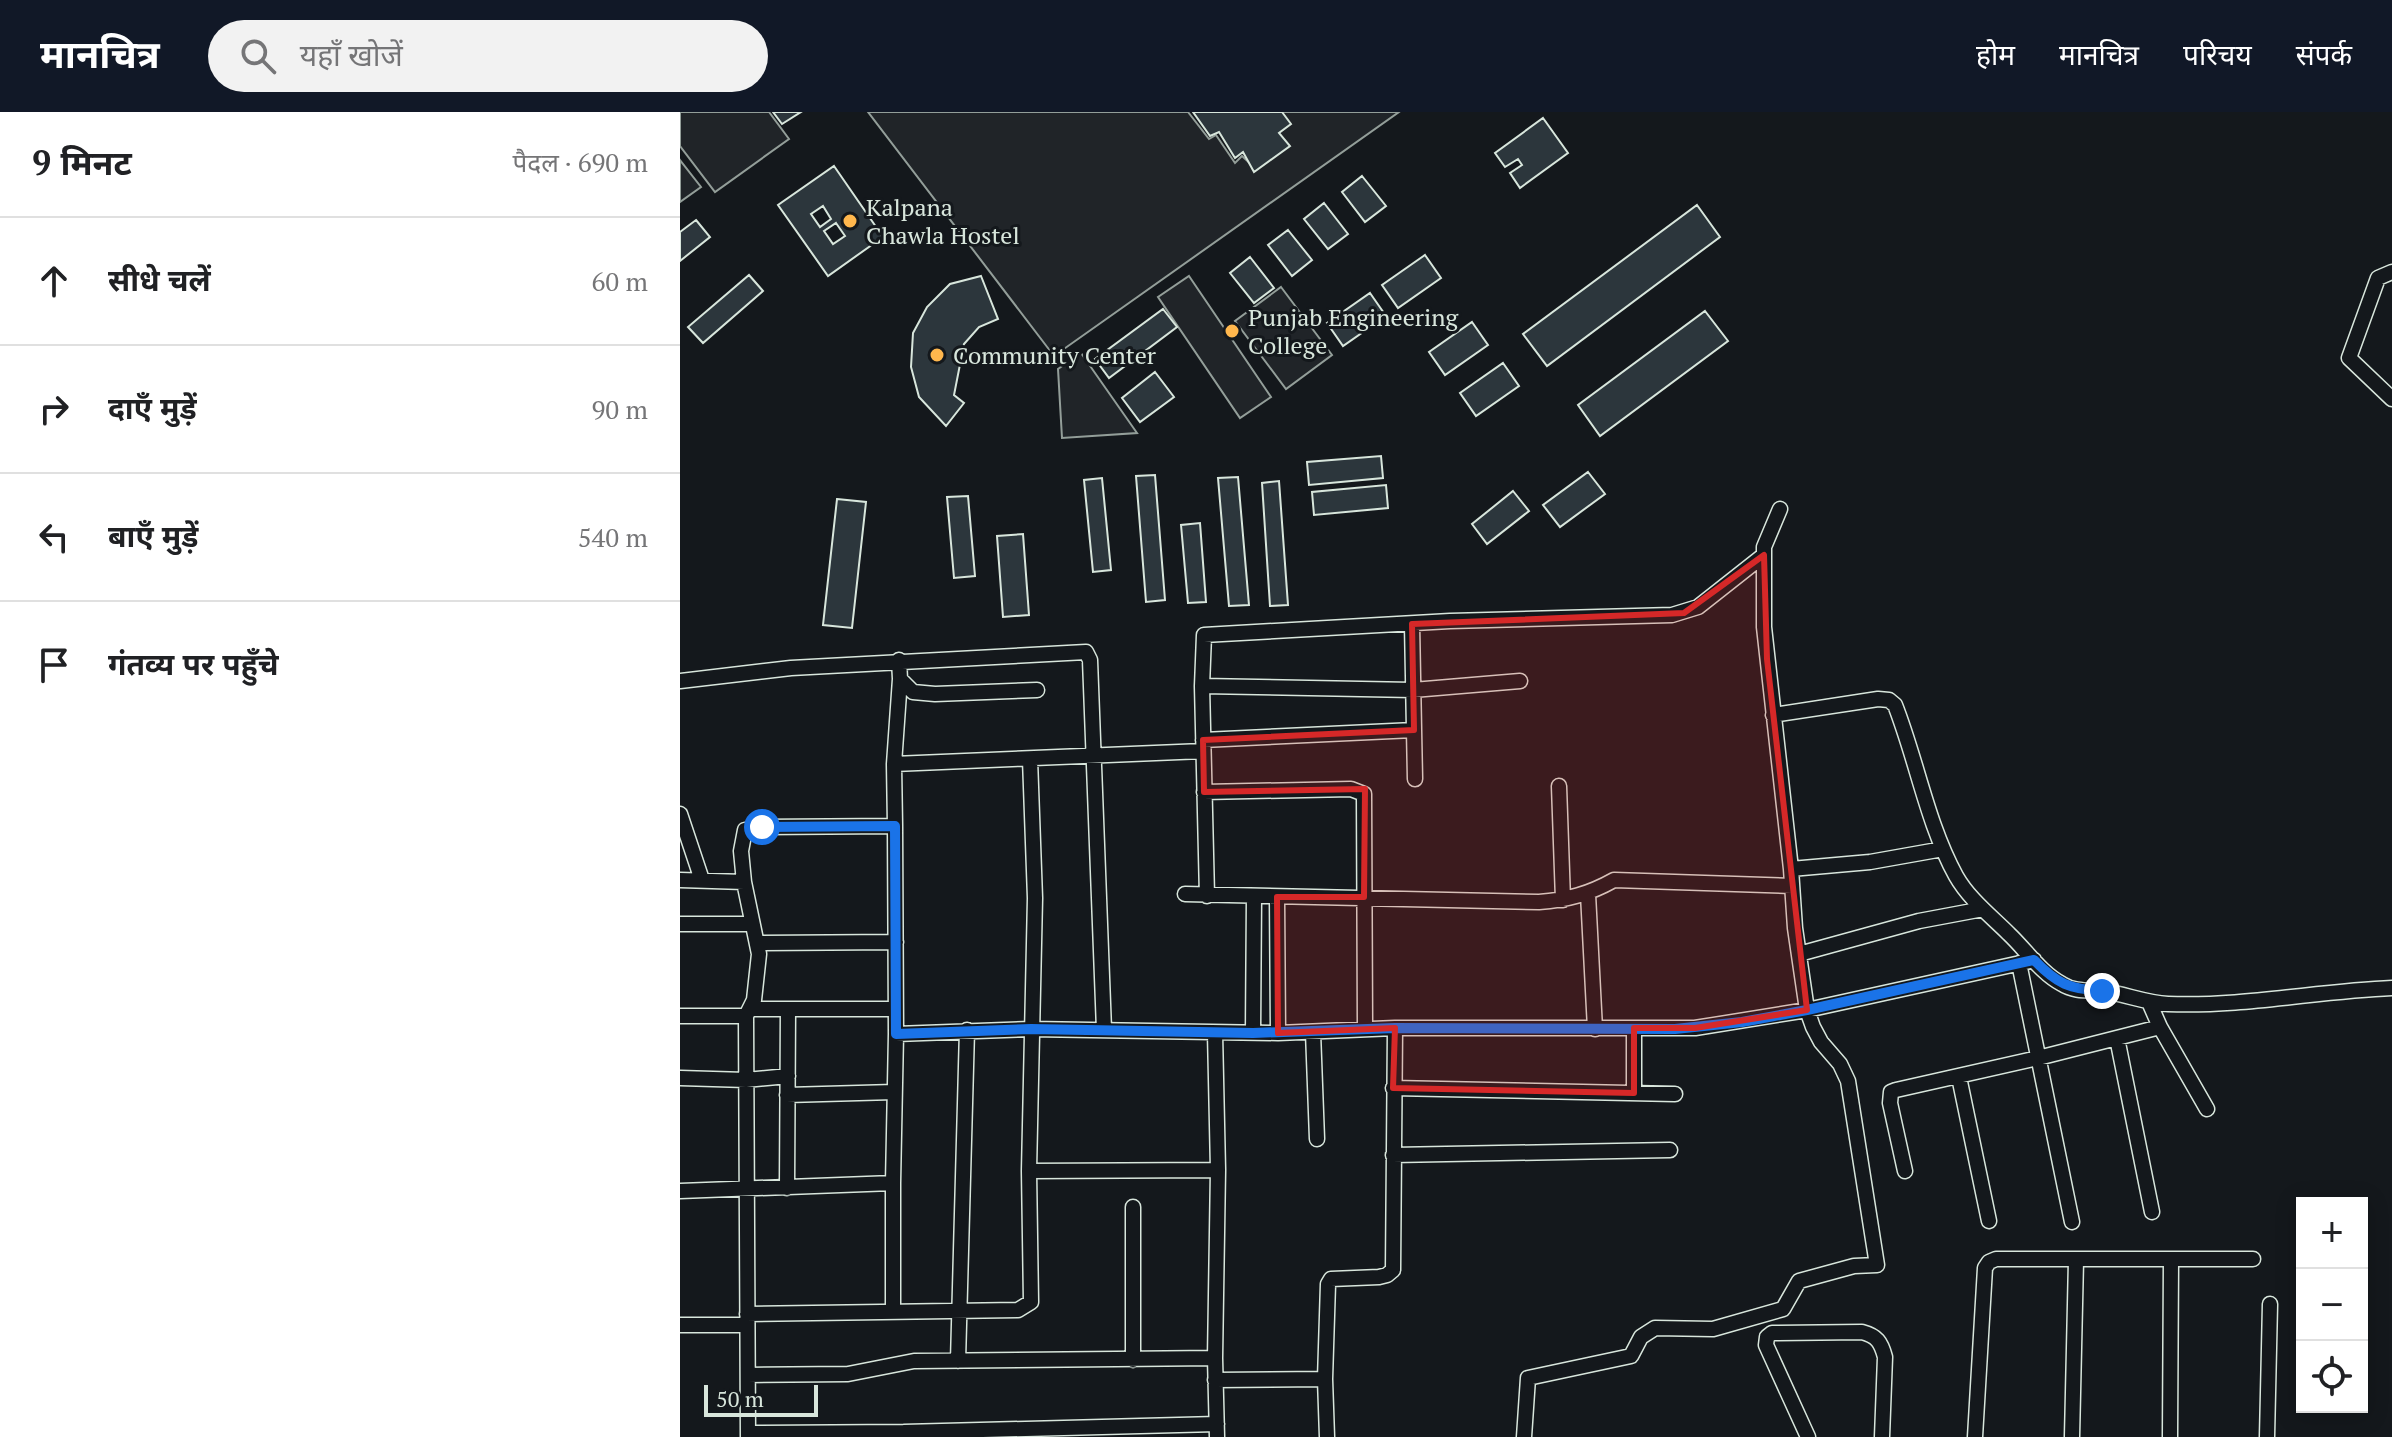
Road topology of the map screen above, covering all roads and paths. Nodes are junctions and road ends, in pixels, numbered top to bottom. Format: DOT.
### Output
graph roads {
  1 [pos="2392,272"];
  2 [pos="2392,399"];
  3 [pos="1780,509"];
  4 [pos="1764,555"];
  5 [pos="1412,624"];
  6 [pos="899,660"];
  7 [pos="900,679"];
  8 [pos="680,681"];
  9 [pos="1520,681"];
  10 [pos="1202,686"];
  11 [pos="1037,690"];
  12 [pos="1413,690"];
  13 [pos="1773,715"];
  14 [pos="1414,730"];
  15 [pos="1203,746"];
  16 [pos="1092,756"];
  17 [pos="1030,759"];
  18 [pos="894,764"];
  19 [pos="1415,779"];
  20 [pos="1559,786"];
  21 [pos="1204,792"];
  22 [pos="680,814"];
  23 [pos="895,826"];
  24 [pos="1943,849"];
  25 [pos="1791,869"];
  26 [pos="680,880"];
  27 [pos="702,880"];
  28 [pos="744,882"];
  29 [pos="1792,886"];
  30 [pos="1185,894"];
  31 [pos="1588,894"];
  32 [pos="1207,896"];
  33 [pos="1254,896"];
  34 [pos="1277,897"];
  35 [pos="1364,897"];
  36 [pos="1563,900"];
  37 [pos="1983,909"];
  38 [pos="680,924"];
  39 [pos="751,924"];
  40 [pos="896,942"];
  41 [pos="759,943"];
  42 [pos="1799,954"];
  43 [pos="2027,961"];
  44 [pos="2392,988"];
  45 [pos="2149,1002"];
  46 [pos="788,1009"];
  47 [pos="895,1009"];
  48 [pos="1807,1010"];
  49 [pos="748,1012"];
  50 [pos="680,1016"];
  51 [pos="2160,1027"];
  52 [pos="1395,1028"];
  53 [pos="1634,1028"];
  54 [pos="1031,1029"];
  55 [pos="1365,1029"];
  56 [pos="1595,1029"];
  57 [pos="967,1030"];
  58 [pos="1104,1030"];
  59 [pos="1313,1032"];
  60 [pos="1215,1033"];
  61 [pos="1253,1033"];
  62 [pos="1278,1033"];
  63 [pos="896,1034"];
  64 [pos="2117,1038"];
  65 [pos="2038,1058"];
  66 [pos="788,1076"];
  67 [pos="1959,1077"];
  68 [pos="680,1078"];
  69 [pos="746,1080"];
  70 [pos="1393,1088"];
  71 [pos="894,1092"];
  72 [pos="1634,1093"];
  73 [pos="1675,1094"];
  74 [pos="787,1095"];
  75 [pos="2207,1109"];
  76 [pos="1317,1139"];
  77 [pos="1670,1150"];
  78 [pos="1393,1155"];
  79 [pos="1218,1170"];
  80 [pos="1029,1171"];
  81 [pos="1905,1171"];
  82 [pos="893,1183"];
  83 [pos="787,1188"];
  84 [pos="746,1190"];
  85 [pos="680,1191"];
  86 [pos="1133,1207"];
  87 [pos="2152,1212"];
  88 [pos="1989,1221"];
  89 [pos="2072,1222"];
  90 [pos="2253,1259"];
  91 [pos="2076,1260"];
  92 [pos="2171,1260"];
  93 [pos="2270,1304"];
  94 [pos="893,1311"];
  95 [pos="958,1312"];
  96 [pos="746,1320"];
  97 [pos="680,1325"];
  98 [pos="1215,1358"];
  99 [pos="1133,1360"];
  100 [pos="958,1361"];
  101 [pos="748,1375"];
  102 [pos="1325,1379"];
  103 [pos="1215,1380"];
  104 [pos="1217,1431"];
  105 [pos="905,1434"];
  106 [pos="970,1434"];
  107 [pos="748,1435"];
  108 [pos="1327,1437"];
  109 [pos="1524,1437"];
  110 [pos="1808,1437"];
  111 [pos="1882,1437"];
  112 [pos="1975,1437"];
  113 [pos="2072,1437"];
  114 [pos="2170,1437"];
  115 [pos="2267,1437"];
  1 -- 2 [label="street"];
  3 -- 4 [label="street"];
  4 -- 5 [label="street"];
  4 -- 13 [label="street"];
  5 -- 10 [label="street"];
  5 -- 12 [label="street"];
  6 -- 7 [label="street"];
  6 -- 8 [label="street"];
  6 -- 16 [label="street"];
  7 -- 11 [label="street"];
  7 -- 18 [label="street"];
  9 -- 12 [label="street"];
  10 -- 12 [label="street"];
  10 -- 15 [label="street"];
  12 -- 14 [label="street"];
  13 -- 24 [label="street"];
  13 -- 25 [label="street"];
  14 -- 15 [label="street"];
  14 -- 19 [label="street"];
  15 -- 16 [label="street"];
  15 -- 21 [label="street"];
  16 -- 17 [label="street"];
  16 -- 58 [label="street"];
  17 -- 18 [label="street"];
  17 -- 54 [label="street"];
  18 -- 23 [label="street"];
  20 -- 36 [label="street"];
  21 -- 32 [label="street"];
  21 -- 35 [label="street"];
  22 -- 27 [label="street"];
  23 -- 28 [label="street"];
  23 -- 40 [label="street"];
  24 -- 25 [label="street"];
  24 -- 37 [label="street"];
  25 -- 29 [label="street"];
  26 -- 27 [label="street"];
  27 -- 28 [label="street"];
  28 -- 39 [label="street"];
  29 -- 31 [label="street"];
  29 -- 42 [label="street"];
  30 -- 32 [label="street"];
  31 -- 36 [label="street"];
  31 -- 56 [label="street"];
  32 -- 33 [label="street"];
  33 -- 34 [label="street"];
  33 -- 61 [label="street"];
  34 -- 35 [label="street"];
  34 -- 62 [label="street"];
  35 -- 36 [label="street"];
  35 -- 55 [label="street"];
  37 -- 42 [label="street"];
  37 -- 43 [label="street"];
  38 -- 39 [label="street"];
  39 -- 41 [label="street"];
  40 -- 41 [label="street"];
  40 -- 47 [label="street"];
  41 -- 49 [label="street"];
  42 -- 48 [label="street"];
  43 -- 45 [label="street"];
  43 -- 48 [label="street"];
  43 -- 65 [label="street"];
  44 -- 45 [label="street"];
  45 -- 51 [label="street"];
  46 -- 47 [label="street"];
  46 -- 49 [label="street"];
  46 -- 66 [label="street"];
  47 -- 63 [label="street"];
  48 -- 53 [label="street"];
  48 -- 109 [label="street"];
  49 -- 50 [label="street"];
  49 -- 69 [label="street"];
  51 -- 64 [label="street"];
  51 -- 75 [label="street"];
  52 -- 55 [label="street"];
  52 -- 56 [label="street"];
  52 -- 70 [label="street"];
  53 -- 56 [label="street"];
  53 -- 72 [label="street"];
  54 -- 57 [label="street"];
  54 -- 58 [label="street"];
  54 -- 80 [label="street"];
  55 -- 59 [label="street"];
  57 -- 63 [label="street"];
  57 -- 95 [label="street"];
  58 -- 60 [label="street"];
  59 -- 62 [label="street"];
  59 -- 76 [label="street"];
  60 -- 61 [label="street"];
  60 -- 79 [label="street"];
  61 -- 62 [label="street"];
  63 -- 71 [label="street"];
  64 -- 65 [label="street"];
  64 -- 87 [label="street"];
  65 -- 67 [label="street"];
  65 -- 89 [label="street"];
  66 -- 69 [label="street"];
  66 -- 74 [label="street"];
  67 -- 81 [label="street"];
  67 -- 88 [label="street"];
  68 -- 69 [label="street"];
  69 -- 84 [label="street"];
  70 -- 72 [label="street"];
  70 -- 78 [label="street"];
  71 -- 74 [label="street"];
  71 -- 82 [label="street"];
  72 -- 73 [label="street"];
  74 -- 83 [label="street"];
  77 -- 78 [label="street"];
  78 -- 102 [label="street"];
  79 -- 80 [label="street"];
  79 -- 98 [label="street"];
  80 -- 95 [label="street"];
  82 -- 83 [label="street"];
  82 -- 94 [label="street"];
  83 -- 84 [label="street"];
  84 -- 85 [label="street"];
  84 -- 96 [label="street"];
  86 -- 99 [label="street"];
  90 -- 92 [label="street"];
  91 -- 92 [label="street"];
  91 -- 112 [label="street"];
  91 -- 113 [label="street"];
  92 -- 114 [label="street"];
  93 -- 115 [label="street"];
  94 -- 95 [label="street"];
  94 -- 96 [label="street"];
  95 -- 100 [label="street"];
  96 -- 97 [label="street"];
  96 -- 101 [label="street"];
  98 -- 99 [label="street"];
  98 -- 103 [label="street"];
  99 -- 100 [label="street"];
  100 -- 101 [label="street"];
  101 -- 107 [label="street"];
  102 -- 103 [label="street"];
  102 -- 108 [label="street"];
  103 -- 104 [label="street"];
  104 -- 106 [label="street"];
  105 -- 106 [label="street"];
  105 -- 107 [label="street"];
  110 -- 111 [label="street"];
}
